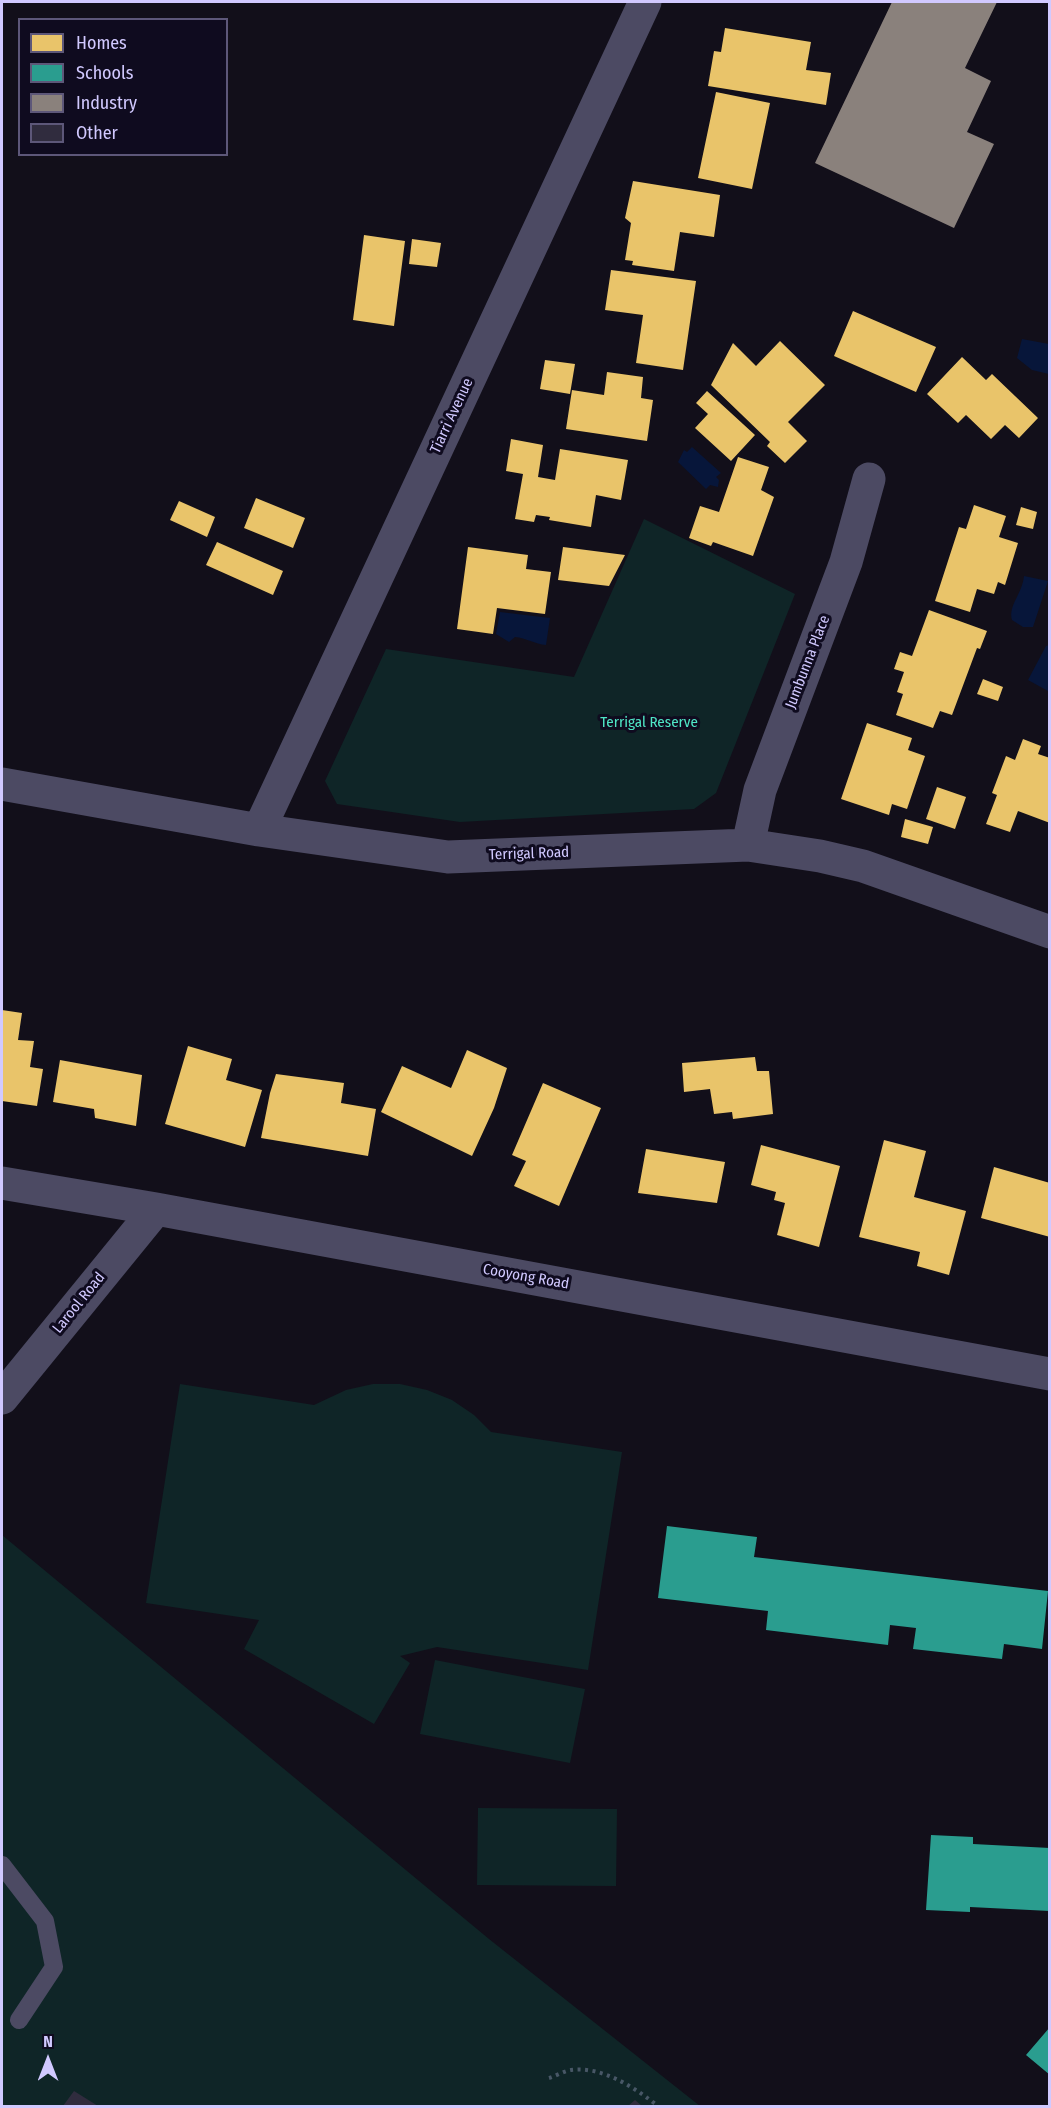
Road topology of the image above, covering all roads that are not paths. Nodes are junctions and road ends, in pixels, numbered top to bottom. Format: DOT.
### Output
graph roads {
  1 [pos="645,2"];
  2 [pos="869,478"];
  3 [pos="2,784"];
  4 [pos="259,830"];
  5 [pos="748,845"];
  6 [pos="1050,932"];
  7 [pos="2,1183"];
  8 [pos="156,1209"];
  9 [pos="1050,1374"];
  10 [pos="2,1398"];
  11 [pos="2,1865"];
  12 [pos="19,2020"];
  1 -- 4 [label="street, Tiarri Avenue"];
  2 -- 5 [label="street, Jumbunna Place"];
  3 -- 4 [label="street, Terrigal Road"];
  4 -- 5 [label="street, Terrigal Road"];
  5 -- 6 [label="street, Terrigal Road"];
  7 -- 8 [label="street, Cooyong Road"];
  8 -- 9 [label="street, Cooyong Road"];
  8 -- 10 [label="street, Larool Road"];
  11 -- 12 [label="lane"];
}
